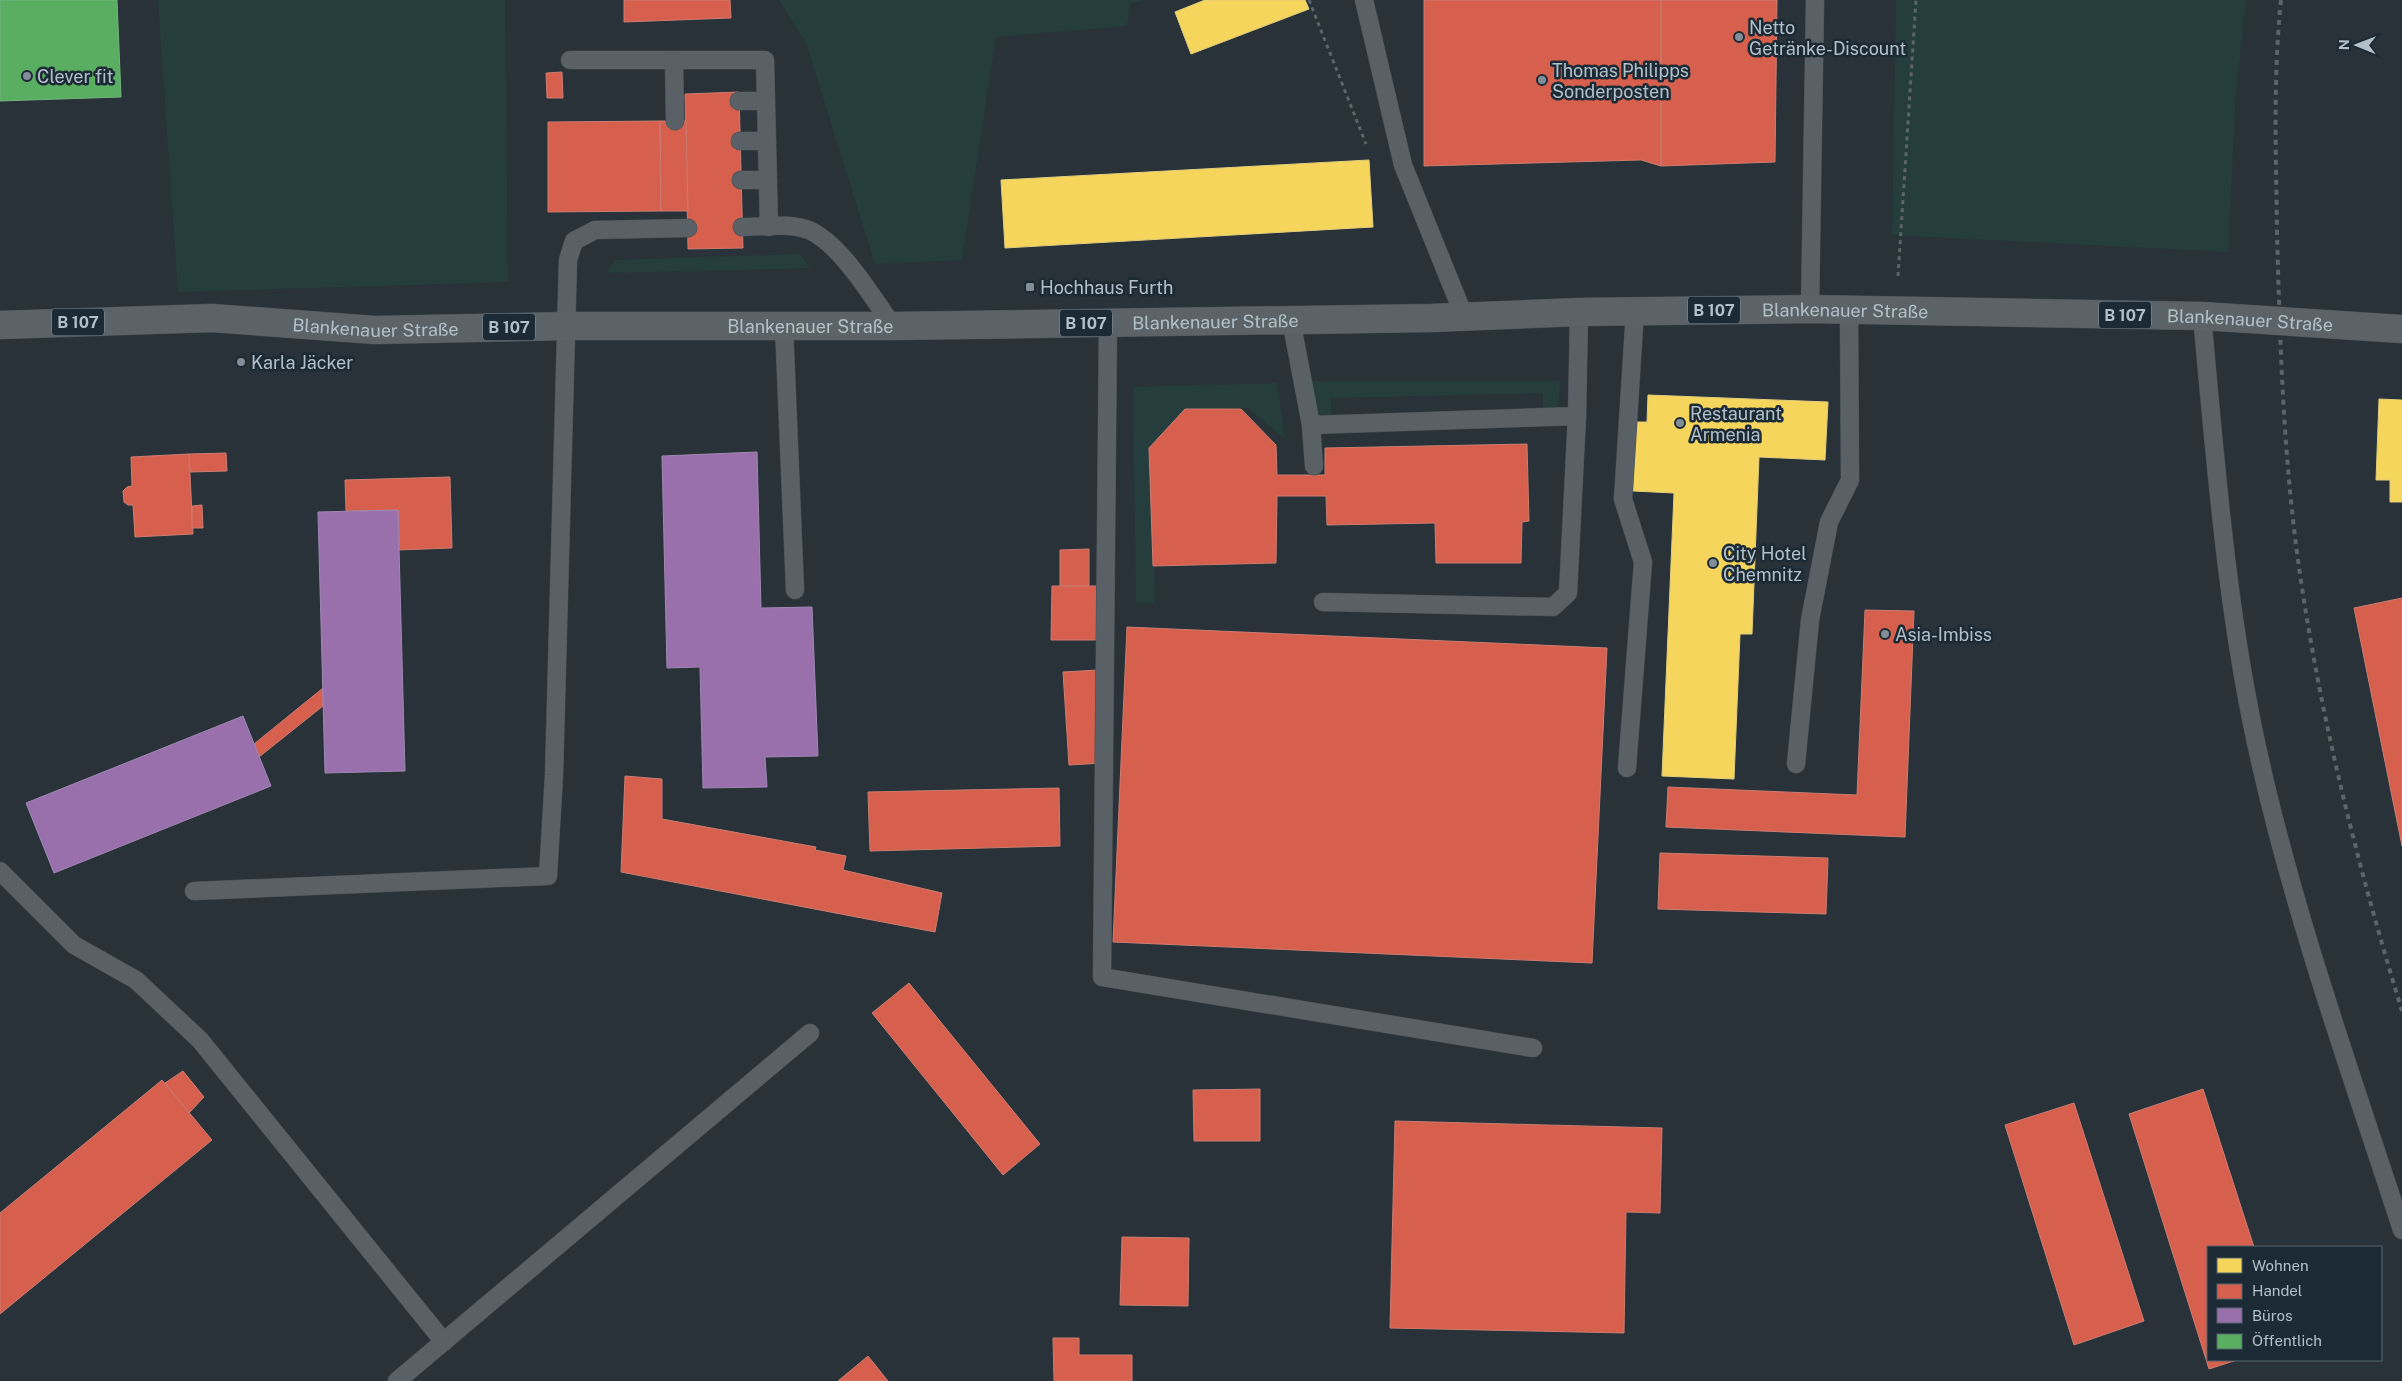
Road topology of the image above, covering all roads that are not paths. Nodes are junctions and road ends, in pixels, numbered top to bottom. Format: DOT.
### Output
graph roads {
  1 [pos="1364,0"];
  2 [pos="1815,0"];
  3 [pos="570,60"];
  4 [pos="674,60"];
  5 [pos="739,101"];
  6 [pos="766,101"];
  7 [pos="675,121"];
  8 [pos="740,141"];
  9 [pos="767,141"];
  10 [pos="741,180"];
  11 [pos="768,180"];
  12 [pos="680,223"];
  13 [pos="742,227"];
  14 [pos="769,227"];
  15 [pos="1810,309"];
  16 [pos="1848,310"];
  17 [pos="1635,311"];
  18 [pos="1579,312"];
  19 [pos="1464,316"];
  20 [pos="2202,316"];
  21 [pos="1291,320"];
  22 [pos="1108,323"];
  23 [pos="0,325"];
  24 [pos="566,326"];
  25 [pos="784,326"];
  26 [pos="893,326"];
  27 [pos="2402,329"];
  28 [pos="1578,416"];
  29 [pos="1311,425"];
  30 [pos="1314,466"];
  31 [pos="795,590"];
  32 [pos="1323,602"];
  33 [pos="1796,764"];
  34 [pos="1627,768"];
  35 [pos="0,871"];
  36 [pos="194,891"];
  37 [pos="810,1033"];
  38 [pos="1533,1048"];
  39 [pos="2402,1230"];
  40 [pos="444,1342"];
  41 [pos="397,1381"];
  1 -- 19 [label="lane"];
  2 -- 15 [label="lane"];
  3 -- 4 [label="lane"];
  4 -- 6 [label="lane"];
  4 -- 7 [label="lane"];
  5 -- 6 [label="lane"];
  6 -- 9 [label="lane"];
  8 -- 9 [label="lane"];
  9 -- 11 [label="lane"];
  10 -- 11 [label="lane"];
  11 -- 14 [label="lane"];
  12 -- 24 [label="lane"];
  13 -- 14 [label="lane"];
  14 -- 26 [label="lane"];
  15 -- 16 [label="main road, Blankenauer Straße / B 107"];
  15 -- 17 [label="main road, Blankenauer Straße / B 107"];
  16 -- 20 [label="main road, Blankenauer Straße / B 107"];
  16 -- 33 [label="lane"];
  17 -- 18 [label="main road, Blankenauer Straße / B 107"];
  17 -- 34 [label="lane"];
  18 -- 19 [label="main road, Blankenauer Straße / B 107"];
  18 -- 28 [label="lane"];
  19 -- 21 [label="main road, Blankenauer Straße / B 107"];
  20 -- 27 [label="main road, Blankenauer Straße / B 107"];
  20 -- 39 [label="lane"];
  21 -- 22 [label="main road, Blankenauer Straße / B 107"];
  21 -- 29 [label="lane"];
  22 -- 26 [label="main road, Blankenauer Straße / B 107"];
  22 -- 38 [label="lane"];
  23 -- 24 [label="main road, Blankenauer Straße / B 107"];
  24 -- 25 [label="main road, Blankenauer Straße / B 107"];
  24 -- 36 [label="lane"];
  25 -- 26 [label="main road, Blankenauer Straße / B 107"];
  25 -- 31 [label="lane"];
  28 -- 29 [label="lane"];
  28 -- 32 [label="lane"];
  29 -- 30 [label="lane"];
  35 -- 40 [label="lane"];
  37 -- 40 [label="lane"];
  40 -- 41 [label="lane"];
}
